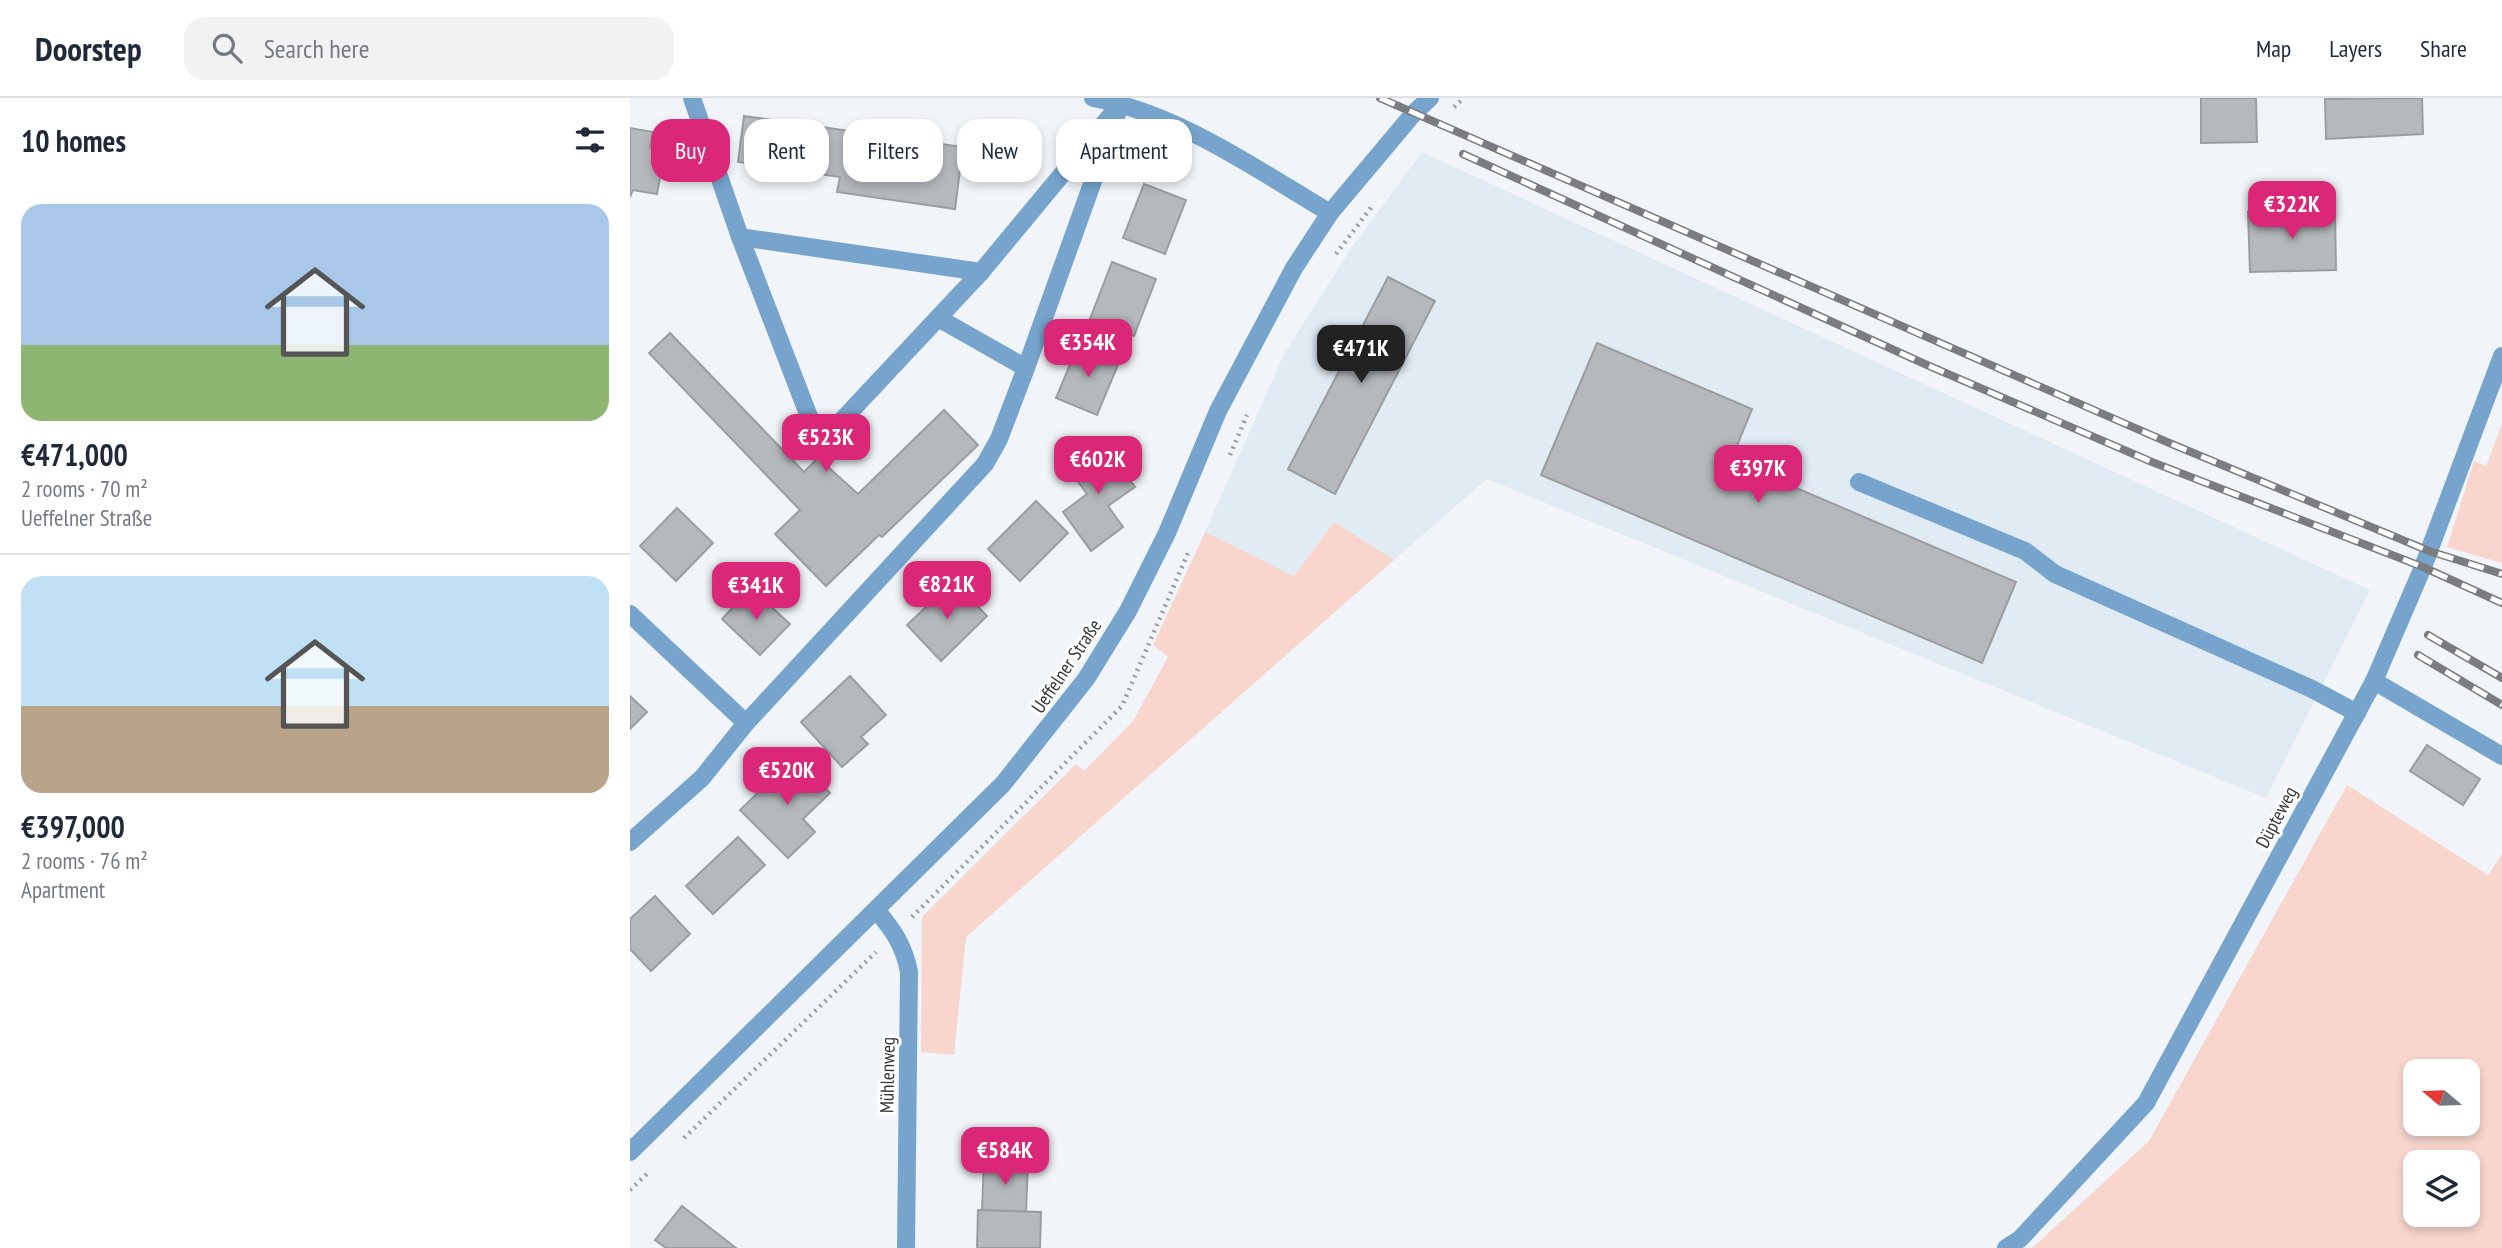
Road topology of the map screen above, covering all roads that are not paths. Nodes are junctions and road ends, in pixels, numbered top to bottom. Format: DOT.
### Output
graph roads {
  1 [pos="692,98"];
  2 [pos="1093,98"];
  3 [pos="1430,98"];
  4 [pos="1121,103"];
  5 [pos="1330,213"];
  6 [pos="740,237"];
  7 [pos="981,272"];
  8 [pos="938,318"];
  9 [pos="2502,356"];
  10 [pos="1026,368"];
  11 [pos="1859,482"];
  12 [pos="630,614"];
  13 [pos="2374,681"];
  14 [pos="2357,713"];
  15 [pos="746,723"];
  16 [pos="2502,757"];
  17 [pos="630,842"];
  18 [pos="877,911"];
  19 [pos="630,1152"];
  20 [pos="906,1248"];
  21 [pos="2006,1248"];
  1 -- 6 [label="street"];
  2 -- 4 [label="street"];
  3 -- 5 [label="street, Ueffelner Straße"];
  4 -- 5 [label="street"];
  4 -- 7 [label="street"];
  4 -- 10 [label="street"];
  5 -- 18 [label="street, Ueffelner Straße"];
  6 -- 7 [label="street"];
  6 -- 8 [label="street"];
  7 -- 8 [label="street"];
  8 -- 10 [label="street"];
  9 -- 13 [label="street, Düpteweg"];
  10 -- 15 [label="street"];
  11 -- 14 [label="street"];
  12 -- 15 [label="street"];
  13 -- 14 [label="street, Düpteweg"];
  13 -- 16 [label="street"];
  14 -- 21 [label="street, Düpteweg"];
  15 -- 17 [label="street"];
  18 -- 19 [label="street, Ueffelner Straße"];
  18 -- 20 [label="street, Mühlenweg"];
}
